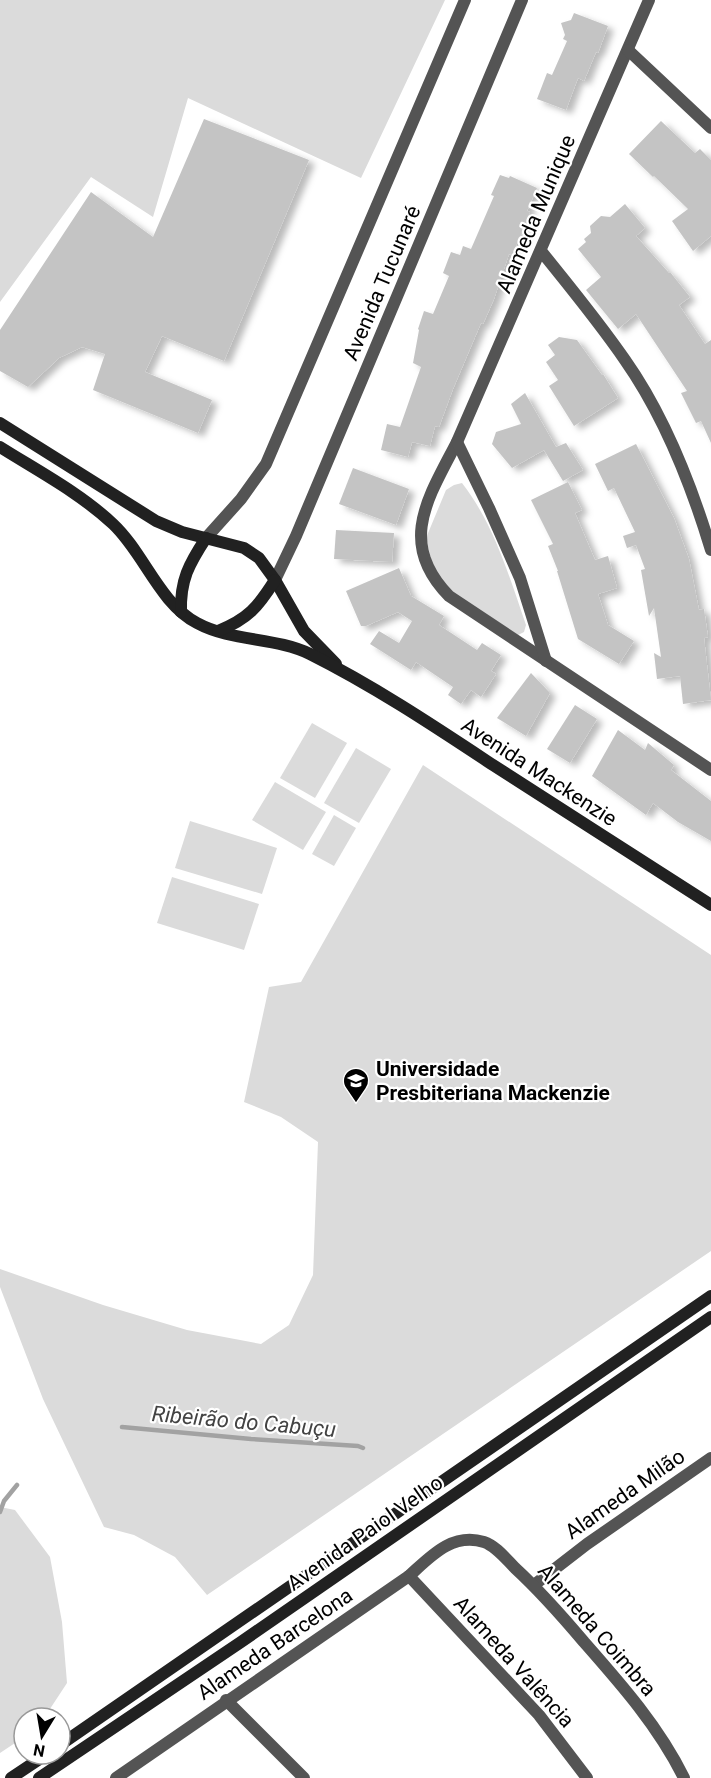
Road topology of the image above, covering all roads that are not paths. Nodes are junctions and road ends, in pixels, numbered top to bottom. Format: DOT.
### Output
graph roads {
  1 [pos="465,0"];
  2 [pos="522,0"];
  3 [pos="649,0"];
  4 [pos="628,50"];
  5 [pos="711,128"];
  6 [pos="541,251"];
  7 [pos="0,423"];
  8 [pos="458,442"];
  9 [pos="0,447"];
  10 [pos="206,538"];
  11 [pos="711,550"];
  12 [pos="275,580"];
  13 [pos="181,612"];
  14 [pos="217,632"];
  15 [pos="546,661"];
  16 [pos="346,673"];
  17 [pos="711,770"];
  18 [pos="711,905"];
  19 [pos="711,1296"];
  20 [pos="711,1317"];
  21 [pos="710,1460"];
  22 [pos="456,1540"];
  23 [pos="409,1576"];
  24 [pos="534,1585"];
  25 [pos="226,1700"];
  26 [pos="72,1737"];
  27 [pos="28,1766"];
  28 [pos="11,1778"];
  29 [pos="39,1778"];
  30 [pos="116,1778"];
  31 [pos="304,1778"];
  32 [pos="587,1778"];
  33 [pos="684,1778"];
  1 -- 10 [label="street, Avenida Tucunaré"];
  2 -- 12 [label="street, Avenida Tucunaré"];
  3 -- 4 [label="street, Alameda Munique"];
  4 -- 5 [label="street"];
  4 -- 6 [label="street, Alameda Munique"];
  6 -- 8 [label="street, Alameda Munique"];
  6 -- 11 [label="street"];
  7 -- 10 [label="main road, Avenida Mackenzie"];
  8 -- 15 [label="street"];
  8 -- 15 [label="street, Alameda Munique"];
  9 -- 13 [label="main road, Avenida Mackenzie"];
  10 -- 12 [label="main road, Avenida Mackenzie"];
  10 -- 13 [label="main road"];
  12 -- 14 [label="main road"];
  12 -- 16 [label="main road, Avenida Mackenzie"];
  13 -- 14 [label="main road, Avenida Mackenzie"];
  14 -- 16 [label="main road, Avenida Mackenzie"];
  15 -- 17 [label="street, Alameda Munique"];
  16 -- 18 [label="main road, Avenida Mackenzie"];
  19 -- 26 [label="main road, Avenida Paiol Velho"];
  20 -- 29 [label="main road, Avenida Paiol Velho"];
  21 -- 24 [label="street, Alameda Milão"];
  22 -- 23 [label="street, Alameda Barcelona"];
  22 -- 24 [label="street, Alameda Coimbra"];
  23 -- 25 [label="street, Alameda Barcelona"];
  23 -- 32 [label="street, Alameda Valência"];
  24 -- 33 [label="street, Alameda Coimbra"];
  25 -- 30 [label="street, Alameda Barcelona"];
  25 -- 31 [label="street"];
  27 -- 28 [label="main road"];
}
